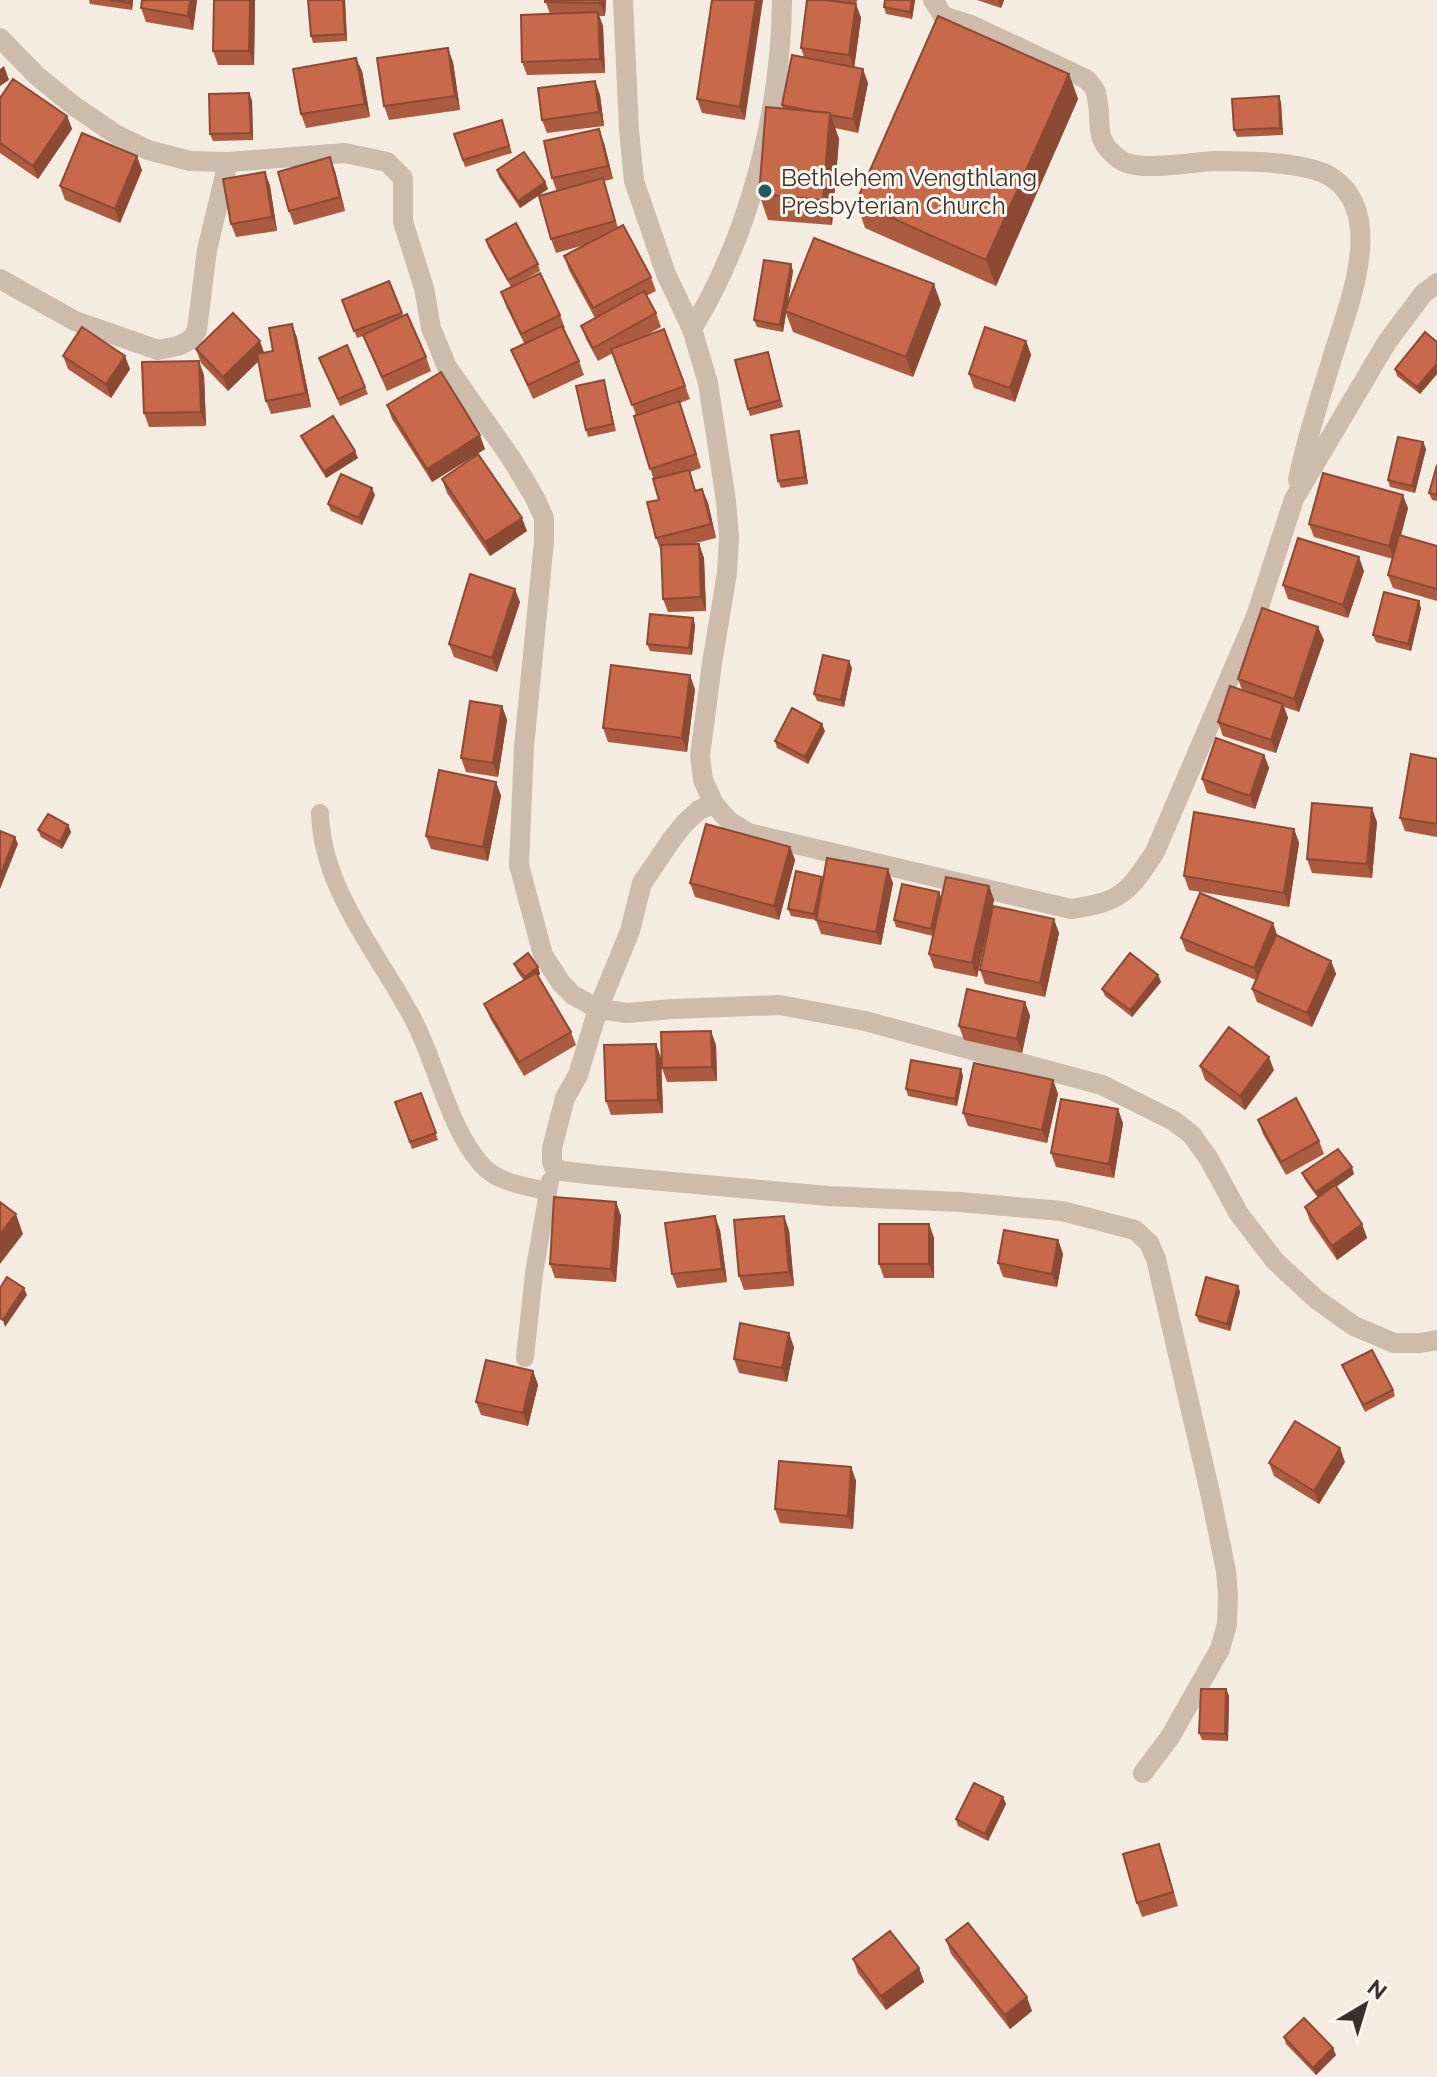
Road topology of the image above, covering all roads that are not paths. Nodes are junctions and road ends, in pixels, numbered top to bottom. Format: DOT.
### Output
graph roads {
  1 [pos="623,0"];
  2 [pos="782,0"];
  3 [pos="933,0"];
  4 [pos="0,38"];
  5 [pos="228,162"];
  6 [pos="0,279"];
  7 [pos="1437,283"];
  8 [pos="692,329"];
  9 [pos="1294,499"];
  10 [pos="714,804"];
  11 [pos="320,813"];
  12 [pos="598,1009"];
  13 [pos="554,1167"];
  14 [pos="547,1191"];
  15 [pos="1437,1340"];
  16 [pos="525,1358"];
  17 [pos="1143,1773"];
  1 -- 8 [label="street"];
  2 -- 8 [label="street"];
  3 -- 9 [label="street"];
  4 -- 5 [label="street"];
  5 -- 6 [label="street"];
  5 -- 12 [label="street"];
  7 -- 9 [label="street"];
  8 -- 10 [label="street"];
  9 -- 10 [label="street"];
  10 -- 12 [label="street"];
  11 -- 14 [label="lane"];
  12 -- 13 [label="street"];
  12 -- 15 [label="street"];
  13 -- 14 [label="lane"];
  13 -- 17 [label="street"];
  14 -- 16 [label="lane"];
}
